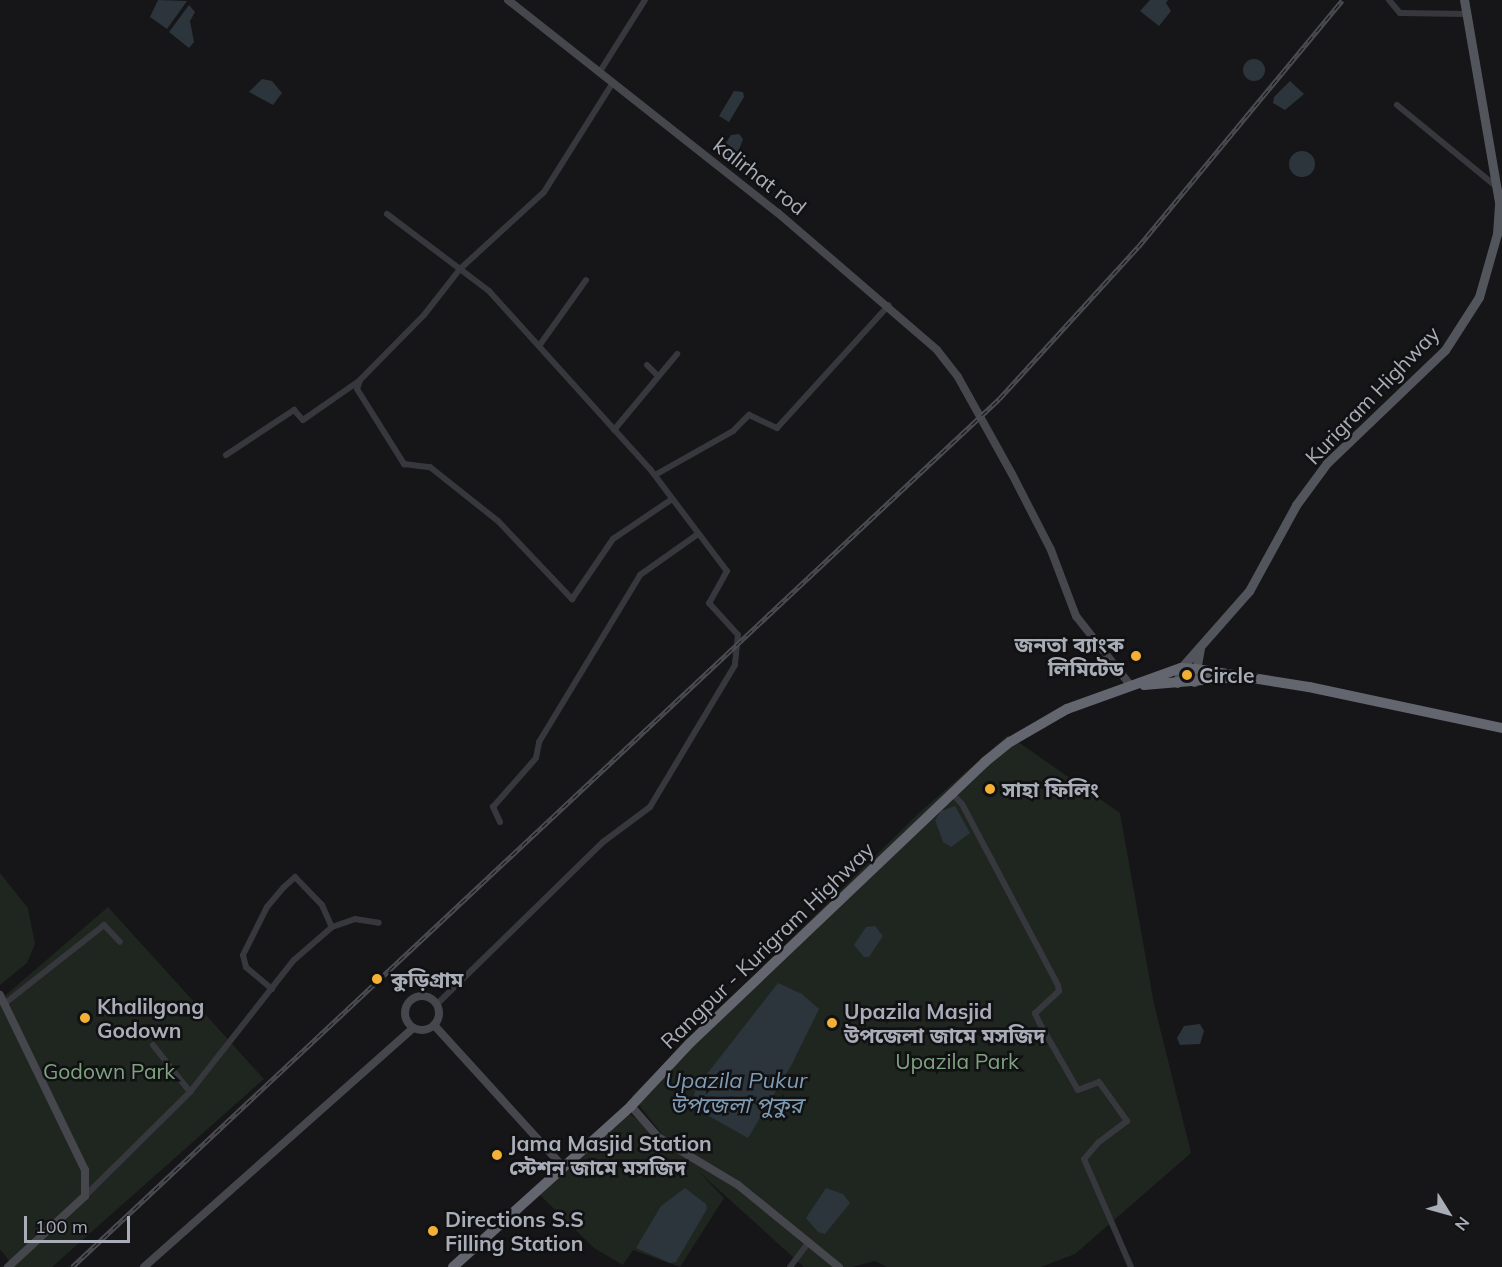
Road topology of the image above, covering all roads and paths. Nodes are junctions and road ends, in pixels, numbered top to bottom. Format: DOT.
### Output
graph roads {
  1 [pos="508,0"];
  2 [pos="645,0"];
  3 [pos="1389,0"];
  4 [pos="1464,0"];
  5 [pos="1467,15"];
  6 [pos="599,73"];
  7 [pos="612,84"];
  8 [pos="1397,105"];
  9 [pos="1498,188"];
  10 [pos="387,214"];
  11 [pos="1500,229"];
  12 [pos="460,269"];
  13 [pos="586,280"];
  14 [pos="889,306"];
  15 [pos="539,346"];
  16 [pos="677,354"];
  17 [pos="647,365"];
  18 [pos="658,376"];
  19 [pos="360,380"];
  20 [pos="614,430"];
  21 [pos="226,455"];
  22 [pos="655,476"];
  23 [pos="672,499"];
  24 [pos="698,534"];
  25 [pos="1200,648"];
  26 [pos="1181,668"];
  27 [pos="1196,669"];
  28 [pos="1236,677"];
  29 [pos="1194,682"];
  30 [pos="1177,683"];
  31 [pos="1131,686"];
  32 [pos="1502,728"];
  33 [pos="952,793"];
  34 [pos="500,822"];
  35 [pos="379,923"];
  36 [pos="332,927"];
  37 [pos="120,942"];
  38 [pos="272,989"];
  39 [pos="0,995"];
  40 [pos="4,1004"];
  41 [pos="436,1005"];
  42 [pos="434,1025"];
  43 [pos="413,1028"];
  44 [pos="153,1045"];
  45 [pos="190,1092"];
  46 [pos="631,1106"];
  47 [pos="564,1168"];
  48 [pos="85,1196"];
  49 [pos="808,1243"];
  50 [pos="8,1267"];
  51 [pos="144,1267"];
  52 [pos="453,1267"];
  53 [pos="790,1267"];
  54 [pos="839,1267"];
  55 [pos="1131,1267"];
  1 -- 6 [label="street, kalirhat rod"];
  2 -- 6 [label="street"];
  3 -- 5 [label="street"];
  4 -- 5 [label="main road, Kurigram Highway"];
  5 -- 9 [label="main road, Kurigram Highway"];
  6 -- 7 [label="street, kalirhat rod"];
  7 -- 12 [label="street"];
  7 -- 14 [label="street, kalirhat rod"];
  8 -- 9 [label="street"];
  9 -- 11 [label="main road, Kurigram Highway"];
  10 -- 12 [label="street"];
  11 -- 25 [label="main road, Kurigram Highway"];
  12 -- 15 [label="street"];
  12 -- 19 [label="street"];
  13 -- 15 [label="street"];
  14 -- 22 [label="street"];
  14 -- 31 [label="street, kalirhat rod"];
  15 -- 20 [label="street"];
  16 -- 18 [label="street"];
  17 -- 18 [label="street"];
  18 -- 20 [label="street"];
  19 -- 21 [label="street"];
  19 -- 23 [label="street"];
  20 -- 22 [label="street"];
  22 -- 23 [label="street"];
  23 -- 24 [label="street"];
  24 -- 34 [label="street"];
  24 -- 41 [label="street"];
  25 -- 26 [label="main road, Kurigram Highway"];
  25 -- 27 [label="main road, Kurigram Highway"];
  26 -- 27 [label="highway"];
  26 -- 30 [label="main road, Kurigram Highway"];
  26 -- 31 [label="highway, Rangpur - Kurigram Highway"];
  27 -- 28 [label="highway"];
  27 -- 29 [label="main road, Kurigram Highway"];
  28 -- 29 [label="highway"];
  28 -- 32 [label="highway"];
  29 -- 30 [label="highway"];
  30 -- 31 [label="highway"];
  31 -- 33 [label="highway, Rangpur - Kurigram Highway"];
  33 -- 46 [label="highway, Rangpur - Kurigram Highway"];
  33 -- 55 [label="street"];
  35 -- 36 [label="street"];
  36 -- 38 [label="street"];
  36 -- 38 [label="street"];
  37 -- 40 [label="street"];
  38 -- 45 [label="street"];
  39 -- 40 [label="street"];
  40 -- 48 [label="street"];
  41 -- 42 [label="street"];
  41 -- 43 [label="street"];
  42 -- 43 [label="street"];
  42 -- 47 [label="street"];
  43 -- 51 [label="street"];
  44 -- 45 [label="street"];
  45 -- 48 [label="street"];
  46 -- 47 [label="highway, Rangpur - Kurigram Highway"];
  46 -- 49 [label="street"];
  47 -- 52 [label="highway, Rangpur - Kurigram Highway"];
  48 -- 50 [label="street"];
  49 -- 53 [label="street"];
  49 -- 54 [label="street"];
}
